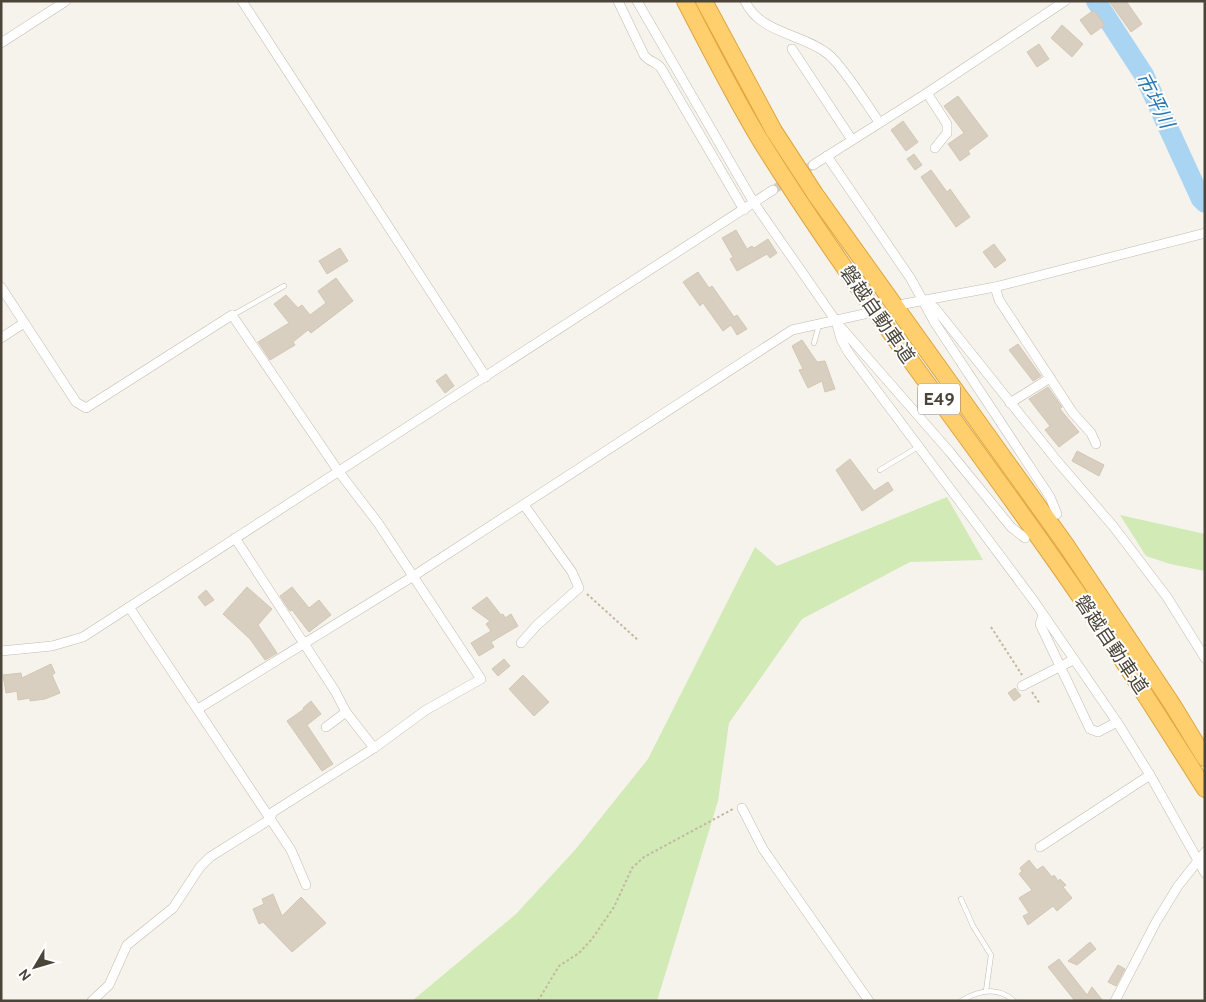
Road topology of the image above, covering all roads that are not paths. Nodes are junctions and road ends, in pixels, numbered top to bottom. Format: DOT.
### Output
graph roads {
  1 [pos="66,1"];
  2 [pos="242,1"];
  3 [pos="618,1"];
  4 [pos="637,1"];
  5 [pos="685,1"];
  6 [pos="704,1"];
  7 [pos="745,1"];
  8 [pos="1065,1"];
  9 [pos="1,43"];
  10 [pos="792,49"];
  11 [pos="927,93"];
  12 [pos="879,122"];
  13 [pos="852,140"];
  14 [pos="935,148"];
  15 [pos="827,156"];
  16 [pos="813,165"];
  17 [pos="773,190"];
  18 [pos="754,203"];
  19 [pos="744,210"];
  20 [pos="1205,233"];
  21 [pos="284,286"];
  22 [pos="995,287"];
  23 [pos="1,288"];
  24 [pos="921,300"];
  25 [pos="904,304"];
  26 [pos="864,314"];
  27 [pos="232,315"];
  28 [pos="836,322"];
  29 [pos="24,323"];
  30 [pos="818,325"];
  31 [pos="1,338"];
  32 [pos="814,343"];
  33 [pos="486,377"];
  34 [pos="1050,378"];
  35 [pos="1010,403"];
  36 [pos="1096,444"];
  37 [pos="918,446"];
  38 [pos="880,470"];
  39 [pos="340,472"];
  40 [pos="524,505"];
  41 [pos="1057,514"];
  42 [pos="235,538"];
  43 [pos="1025,538"];
  44 [pos="412,577"];
  45 [pos="129,607"];
  46 [pos="1043,615"];
  47 [pos="521,643"];
  48 [pos="305,644"];
  49 [pos="1,651"];
  50 [pos="1205,658"];
  51 [pos="1073,660"];
  52 [pos="1060,666"];
  53 [pos="1024,684"];
  54 [pos="198,709"];
  55 [pos="346,712"];
  56 [pos="1117,722"];
  57 [pos="326,727"];
  58 [pos="374,748"];
  59 [pos="1205,758"];
  60 [pos="1150,775"];
  61 [pos="1205,789"];
  62 [pos="742,808"];
  63 [pos="269,820"];
  64 [pos="1040,848"];
  65 [pos="1205,852"];
  66 [pos="1199,861"];
  67 [pos="1205,873"];
  68 [pos="306,886"];
  69 [pos="961,898"];
  70 [pos="986,991"];
  71 [pos="92,1001"];
  72 [pos="869,1001"];
  73 [pos="961,1001"];
  74 [pos="1014,1001"];
  75 [pos="1115,1001"];
  1 -- 9 [label="street"];
  2 -- 33 [label="street"];
  3 -- 19 [label="street"];
  4 -- 18 [label="street"];
  5 -- 61 [label="highway, 磐越自動車道 / E49"];
  6 -- 59 [label="highway, 磐越自動車道 / E49"];
  7 -- 12 [label="street"];
  8 -- 11 [label="street"];
  10 -- 13 [label="street"];
  11 -- 12 [label="street"];
  11 -- 14 [label="street"];
  12 -- 13 [label="street"];
  13 -- 15 [label="street"];
  15 -- 16 [label="street"];
  15 -- 24 [label="street"];
  17 -- 18 [label="street"];
  18 -- 19 [label="street"];
  18 -- 28 [label="street"];
  19 -- 33 [label="street"];
  20 -- 22 [label="street"];
  21 -- 27 [label="lane"];
  22 -- 24 [label="street"];
  22 -- 34 [label="street"];
  23 -- 29 [label="street"];
  24 -- 25 [label="street"];
  24 -- 35 [label="street"];
  24 -- 41 [label="street"];
  26 -- 28 [label="street"];
  27 -- 29 [label="street"];
  27 -- 39 [label="street"];
  28 -- 30 [label="street"];
  28 -- 37 [label="street"];
  28 -- 43 [label="street"];
  29 -- 31 [label="street"];
  30 -- 32 [label="lane"];
  30 -- 40 [label="street"];
  33 -- 39 [label="street"];
  34 -- 35 [label="street"];
  34 -- 36 [label="street"];
  35 -- 50 [label="street"];
  37 -- 38 [label="lane"];
  37 -- 46 [label="street"];
  39 -- 42 [label="street"];
  39 -- 44 [label="street"];
  40 -- 44 [label="street"];
  40 -- 47 [label="street"];
  42 -- 45 [label="street"];
  42 -- 48 [label="street"];
  44 -- 48 [label="street"];
  44 -- 58 [label="street"];
  45 -- 49 [label="street"];
  45 -- 54 [label="street"];
  46 -- 51 [label="street"];
  46 -- 52 [label="street"];
  48 -- 54 [label="street"];
  48 -- 55 [label="street"];
  51 -- 52 [label="street"];
  51 -- 56 [label="street"];
  52 -- 53 [label="street"];
  52 -- 56 [label="street"];
  54 -- 63 [label="street"];
  55 -- 57 [label="street"];
  55 -- 58 [label="street"];
  56 -- 60 [label="street"];
  58 -- 63 [label="street"];
  60 -- 64 [label="street"];
  60 -- 66 [label="street"];
  62 -- 72 [label="street"];
  63 -- 68 [label="street"];
  63 -- 71 [label="street"];
  65 -- 66 [label="street"];
  66 -- 67 [label="street"];
  66 -- 75 [label="street"];
  69 -- 70 [label="lane"];
  70 -- 73 [label="lane"];
  70 -- 74 [label="lane"];
}
